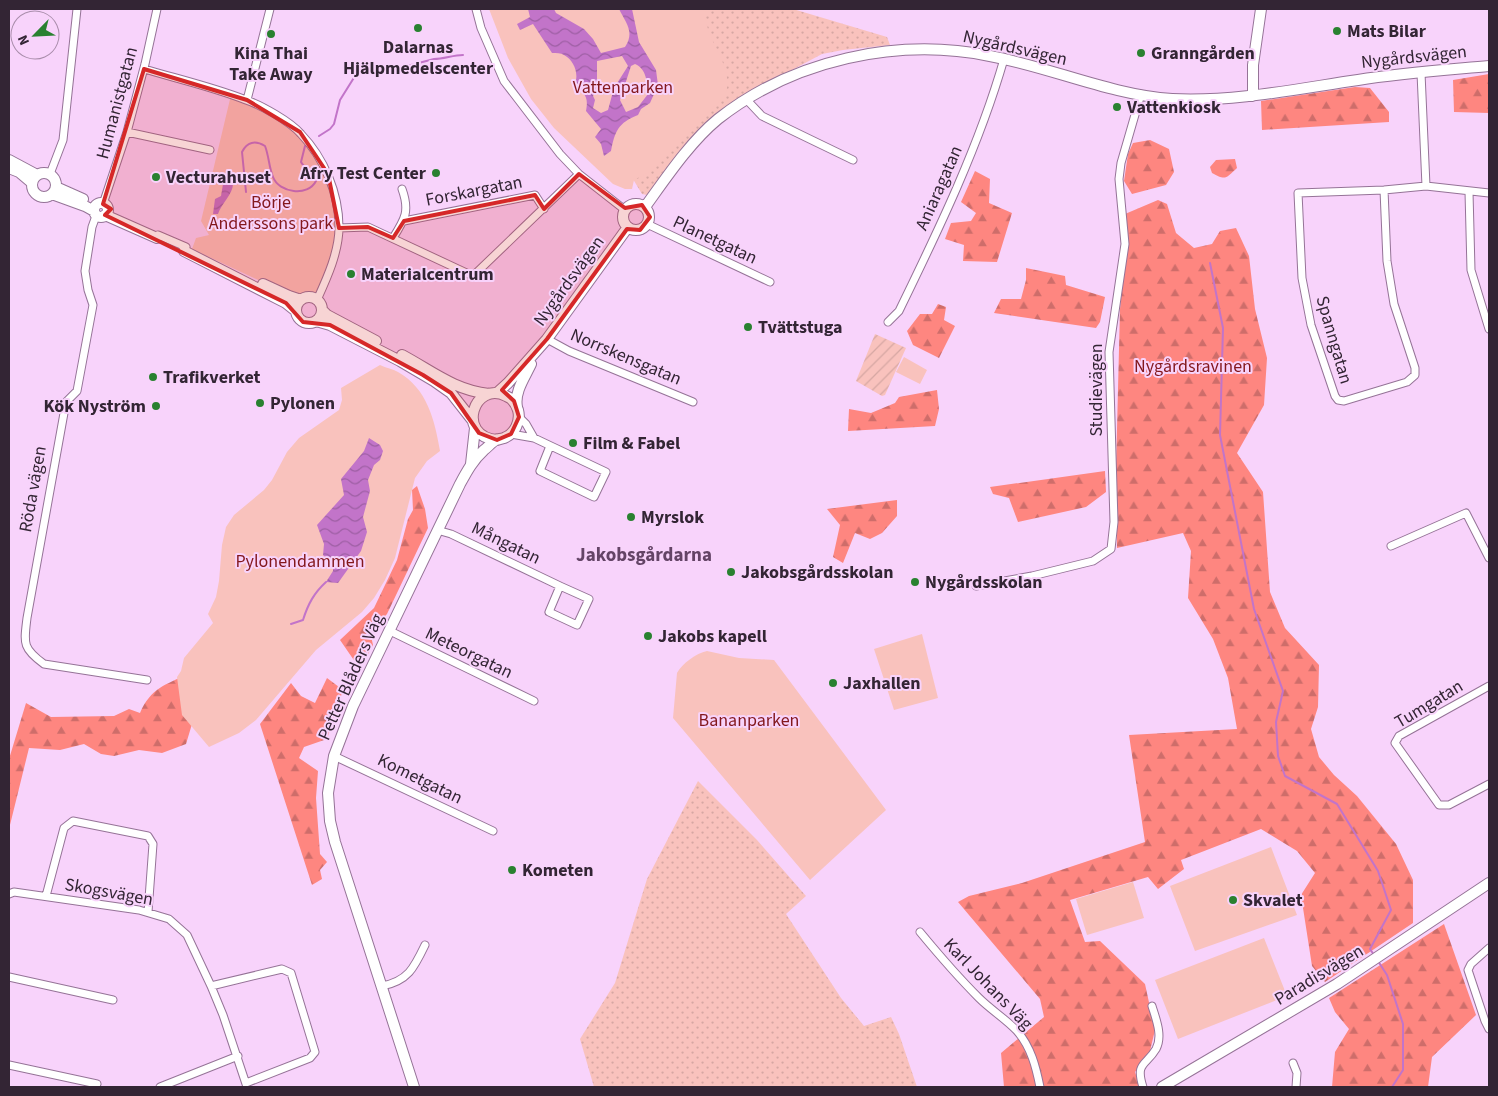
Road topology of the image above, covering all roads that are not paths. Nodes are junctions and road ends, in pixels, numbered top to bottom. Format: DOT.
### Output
graph roads {
  1 [pos="77,9"];
  2 [pos="157,9"];
  3 [pos="270,9"];
  4 [pos="476,9"];
  5 [pos="1262,11"];
  6 [pos="1004,59"];
  7 [pos="1489,66"];
  8 [pos="144,69"];
  9 [pos="1421,72"];
  10 [pos="1141,94"];
  11 [pos="1253,96"];
  12 [pos="746,99"];
  13 [pos="247,100"];
  14 [pos="127,132"];
  15 [pos="210,150"];
  16 [pos="9,160"];
  17 [pos="853,160"];
  18 [pos="9,168"];
  19 [pos="50,174"];
  20 [pos="579,174"];
  21 [pos="34,179"];
  22 [pos="1426,186"];
  23 [pos="402,189"];
  24 [pos="54,190"];
  25 [pos="1384,190"];
  26 [pos="1469,192"];
  27 [pos="1489,193"];
  28 [pos="646,207"];
  29 [pos="544,209"];
  30 [pos="625,210"];
  31 [pos="100,211"];
  32 [pos="404,221"];
  33 [pos="647,224"];
  34 [pos="339,228"];
  35 [pos="628,228"];
  36 [pos="158,236"];
  37 [pos="393,238"];
  38 [pos="185,249"];
  39 [pos="770,282"];
  40 [pos="301,300"];
  41 [pos="320,305"];
  42 [pos="296,311"];
  43 [pos="316,321"];
  44 [pos="888,322"];
  45 [pos="1489,328"];
  46 [pos="547,340"];
  47 [pos="535,354"];
  48 [pos="493,393"];
  49 [pos="693,402"];
  50 [pos="518,412"];
  51 [pos="474,424"];
  52 [pos="511,434"];
  53 [pos="534,438"];
  54 [pos="497,440"];
  55 [pos="550,446"];
  56 [pos="470,464"];
  57 [pos="437,530"];
  58 [pos="1391,546"];
  59 [pos="1489,558"];
  60 [pos="560,586"];
  61 [pos="976,586"];
  62 [pos="390,631"];
  63 [pos="147,680"];
  64 [pos="1489,686"];
  65 [pos="534,701"];
  66 [pos="334,756"];
  67 [pos="1489,784"];
  68 [pos="493,831"];
  69 [pos="1489,883"];
  70 [pos="9,894"];
  71 [pos="46,896"];
  72 [pos="148,912"];
  73 [pos="920,932"];
  74 [pos="425,945"];
  75 [pos="1489,948"];
  76 [pos="9,977"];
  77 [pos="211,986"];
  78 [pos="382,986"];
  79 [pos="113,1000"];
  80 [pos="1152,1006"];
  81 [pos="1489,1029"];
  82 [pos="238,1056"];
  83 [pos="1293,1063"];
  84 [pos="9,1065"];
  85 [pos="97,1084"];
  86 [pos="247,1085"];
  87 [pos="160,1087"];
  88 [pos="414,1087"];
  89 [pos="1040,1087"];
  90 [pos="1143,1087"];
  91 [pos="1162,1087"];
  92 [pos="1296,1087"];
  1 -- 19 [label="street"];
  2 -- 8 [label="street, Humanistgatan"];
  3 -- 13 [label="street"];
  4 -- 20 [label="street"];
  5 -- 11 [label="street"];
  6 -- 10 [label="street, Nygårdsvägen"];
  6 -- 12 [label="street, Nygårdsvägen"];
  6 -- 44 [label="street, Aniaragatan"];
  7 -- 9 [label="street, Nygårdsvägen"];
  8 -- 13 [label="street"];
  8 -- 14 [label="street, Humanistgatan"];
  9 -- 11 [label="street, Nygårdsvägen"];
  9 -- 22 [label="street"];
  10 -- 11 [label="street, Nygårdsvägen"];
  10 -- 61 [label="street, Studievägen"];
  12 -- 17 [label="street"];
  12 -- 28 [label="street, Nygårdsvägen"];
  13 -- 34 [label="street"];
  14 -- 15 [label="street"];
  14 -- 31 [label="street, Humanistgatan"];
  16 -- 21 [label="street"];
  18 -- 21 [label="street"];
  19 -- 21 [label="street"];
  19 -- 24 [label="street"];
  20 -- 29 [label="street, Forskargatan"];
  20 -- 30 [label="street"];
  21 -- 24 [label="street"];
  22 -- 25 [label="street, Spanngatan"];
  22 -- 26 [label="street, Spanngatan"];
  23 -- 32 [label="street, Forskargatan"];
  24 -- 31 [label="street"];
  25 -- 25 [label="street, Spanngatan"];
  26 -- 27 [label="street, Spanngatan"];
  26 -- 45 [label="street"];
  28 -- 30 [label="street"];
  28 -- 33 [label="street"];
  29 -- 32 [label="street, Forskargatan"];
  29 -- 37 [label="street, Forskargatan"];
  30 -- 35 [label="street"];
  31 -- 36 [label="street"];
  31 -- 63 [label="street, Röda vägen"];
  32 -- 37 [label="street, Forskargatan"];
  33 -- 35 [label="street"];
  33 -- 39 [label="street, Planetgatan"];
  34 -- 37 [label="street, Forskargatan"];
  34 -- 41 [label="street"];
  35 -- 46 [label="street, Nygårdsvägen"];
  36 -- 38 [label="street"];
  38 -- 40 [label="street"];
  38 -- 42 [label="street"];
  40 -- 41 [label="street"];
  40 -- 42 [label="street"];
  41 -- 43 [label="street"];
  41 -- 48 [label="street"];
  42 -- 43 [label="street"];
  43 -- 51 [label="street"];
  46 -- 47 [label="street, Nygårdsvägen"];
  46 -- 49 [label="street, Norrskensgatan"];
  47 -- 48 [label="street, Nygårdsvägen"];
  47 -- 50 [label="street, Nygårdsvägen"];
  48 -- 50 [label="street"];
  48 -- 51 [label="street"];
  50 -- 52 [label="street"];
  50 -- 53 [label="street"];
  51 -- 54 [label="street"];
  51 -- 56 [label="street, Petter Blåders Väg"];
  52 -- 53 [label="street"];
  52 -- 54 [label="street"];
  53 -- 55 [label="street"];
  54 -- 56 [label="street, Petter Blåders Väg"];
  55 -- 55 [label="street"];
  56 -- 57 [label="street, Petter Blåders Väg"];
  57 -- 60 [label="street, Mångatan"];
  57 -- 62 [label="street, Petter Blåders Väg"];
  58 -- 59 [label="street"];
  60 -- 60 [label="street, Mångatan"];
  62 -- 65 [label="street, Meteorgatan"];
  62 -- 66 [label="street, Petter Blåders Väg"];
  64 -- 67 [label="street, Tumgatan"];
  66 -- 68 [label="street, Kometgatan"];
  66 -- 78 [label="street, Petter Blåders Väg"];
  69 -- 91 [label="street, Paradisvägen"];
  70 -- 71 [label="street, Skogsvägen"];
  71 -- 72 [label="street, Skogsvägen"];
  71 -- 72 [label="street"];
  72 -- 77 [label="street, Skogsvägen"];
  73 -- 89 [label="street, Karl Johans Väg"];
  74 -- 78 [label="street"];
  75 -- 81 [label="street"];
  76 -- 79 [label="street"];
  77 -- 82 [label="street, Skogsvägen"];
  77 -- 86 [label="street"];
  78 -- 88 [label="street, Petter Blåders Väg"];
  80 -- 90 [label="street"];
  82 -- 86 [label="street, Skogsvägen"];
  82 -- 87 [label="street"];
  83 -- 92 [label="street"];
  84 -- 85 [label="street"];
}
